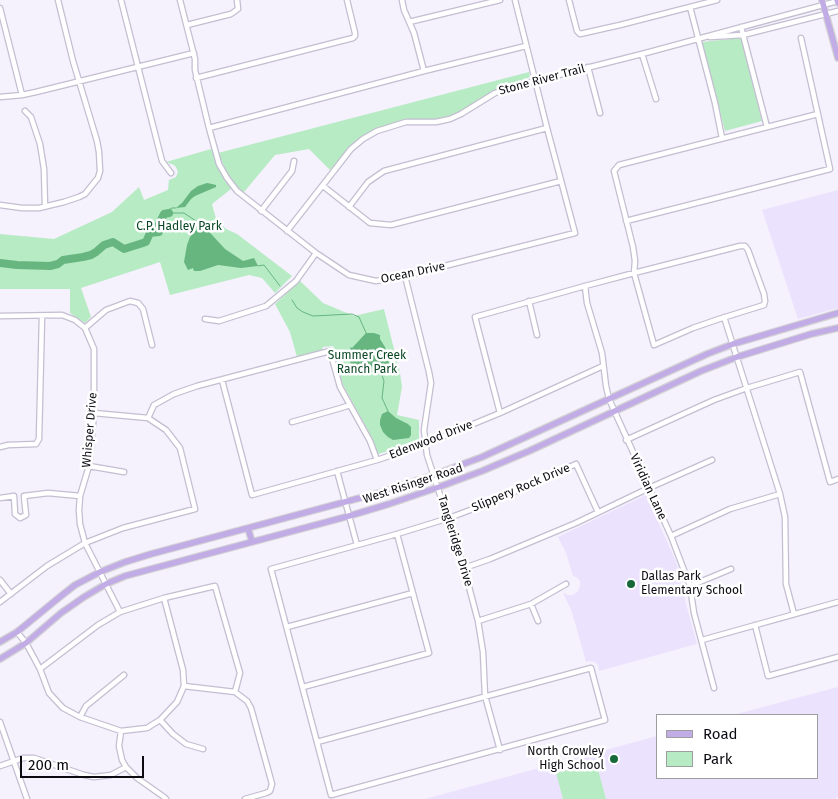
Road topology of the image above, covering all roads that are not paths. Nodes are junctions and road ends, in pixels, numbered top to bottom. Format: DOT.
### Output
graph roads {
  1 [pos="58,0"];
  2 [pos="121,0"];
  3 [pos="180,0"];
  4 [pos="237,0"];
  5 [pos="347,0"];
  6 [pos="402,0"];
  7 [pos="500,0"];
  8 [pos="515,0"];
  9 [pos="569,0"];
  10 [pos="717,0"];
  11 [pos="838,1"];
  12 [pos="823,2"];
  13 [pos="690,7"];
  14 [pos="0,8"];
  15 [pos="838,11"];
  16 [pos="826,14"];
  17 [pos="409,22"];
  18 [pos="187,25"];
  19 [pos="741,27"];
  20 [pos="743,35"];
  21 [pos="0,37"];
  22 [pos="7,37"];
  23 [pos="698,38"];
  24 [pos="801,38"];
  25 [pos="526,46"];
  26 [pos="194,53"];
  27 [pos="642,54"];
  28 [pos="838,58"];
  29 [pos="139,67"];
  30 [pos="588,68"];
  31 [pos="424,71"];
  32 [pos="196,78"];
  33 [pos="535,80"];
  34 [pos="79,82"];
  35 [pos="22,95"];
  36 [pos="0,97"];
  37 [pos="656,99"];
  38 [pos="25,111"];
  39 [pos="600,112"];
  40 [pos="818,114"];
  41 [pos="767,127"];
  42 [pos="209,128"];
  43 [pos="547,128"];
  44 [pos="722,138"];
  45 [pos="294,161"];
  46 [pos="171,173"];
  47 [pos="561,181"];
  48 [pos="323,186"];
  49 [pos="0,205"];
  50 [pos="45,206"];
  51 [pos="349,207"];
  52 [pos="262,211"];
  53 [pos="626,221"];
  54 [pos="288,231"];
  55 [pos="316,253"];
  56 [pos="634,273"];
  57 [pos="405,276"];
  58 [pos="585,286"];
  59 [pos="529,302"];
  60 [pos="838,313"];
  61 [pos="0,316"];
  62 [pos="42,316"];
  63 [pos="724,317"];
  64 [pos="205,319"];
  65 [pos="808,322"];
  66 [pos="85,328"];
  67 [pos="838,328"];
  68 [pos="811,334"];
  69 [pos="537,335"];
  70 [pos="152,344"];
  71 [pos="733,344"];
  72 [pos="737,357"];
  73 [pos="603,366"];
  74 [pos="222,380"];
  75 [pos="747,388"];
  76 [pos="609,399"];
  77 [pos="350,405"];
  78 [pos="94,412"];
  79 [pos="614,412"];
  80 [pos="500,413"];
  81 [pos="148,418"];
  82 [pos="292,422"];
  83 [pos="626,440"];
  84 [pos="426,444"];
  85 [pos="0,447"];
  86 [pos="377,460"];
  87 [pos="712,460"];
  88 [pos="89,466"];
  89 [pos="337,471"];
  90 [pos="124,472"];
  91 [pos="434,475"];
  92 [pos="838,479"];
  93 [pos="439,487"];
  94 [pos="649,488"];
  95 [pos="780,494"];
  96 [pos="14,496"];
  97 [pos="24,496"];
  98 [pos="80,496"];
  99 [pos="0,498"];
  100 [pos="345,501"];
  101 [pos="598,512"];
  102 [pos="348,516"];
  103 [pos="449,518"];
  104 [pos="248,528"];
  105 [pos="398,534"];
  106 [pos="670,536"];
  107 [pos="252,542"];
  108 [pos="85,543"];
  109 [pos="357,545"];
  110 [pos="464,568"];
  111 [pos="731,570"];
  112 [pos="100,572"];
  113 [pos="0,580"];
  114 [pos="106,584"];
  115 [pos="566,584"];
  116 [pos="690,586"];
  117 [pos="413,593"];
  118 [pos="11,594"];
  119 [pos="164,598"];
  120 [pos="0,602"];
  121 [pos="838,602"];
  122 [pos="531,604"];
  123 [pos="120,612"];
  124 [pos="794,614"];
  125 [pos="478,621"];
  126 [pos="538,621"];
  127 [pos="755,625"];
  128 [pos="287,628"];
  129 [pos="17,632"];
  130 [pos="702,640"];
  131 [pos="0,642"];
  132 [pos="26,643"];
  133 [pos="838,657"];
  134 [pos="0,659"];
  135 [pos="40,669"];
  136 [pos="124,675"];
  137 [pos="184,686"];
  138 [pos="303,687"];
  139 [pos="714,688"];
  140 [pos="235,692"];
  141 [pos="485,696"];
  142 [pos="80,717"];
  143 [pos="160,720"];
  144 [pos="0,722"];
  145 [pos="121,731"];
  146 [pos="317,742"];
  147 [pos="203,749"];
  148 [pos="500,750"];
  149 [pos="14,761"];
  150 [pos="0,766"];
  151 [pos="126,768"];
  152 [pos="27,799"];
  153 [pos="166,799"];
  154 [pos="245,799"];
  1 -- 34 [label="street"];
  2 -- 29 [label="street"];
  3 -- 18 [label="street, Ocean Drive"];
  4 -- 18 [label="street"];
  5 -- 32 [label="street"];
  6 -- 17 [label="street"];
  7 -- 17 [label="street"];
  8 -- 25 [label="street, Ocean Drive"];
  9 -- 13 [label="street"];
  10 -- 13 [label="street"];
  11 -- 12 [label="street, Stone River Trail"];
  12 -- 16 [label="main road"];
  12 -- 19 [label="street, Stone River Trail"];
  13 -- 23 [label="street"];
  14 -- 22 [label="street"];
  15 -- 16 [label="street, Stone River Trail"];
  16 -- 20 [label="street, Stone River Trail"];
  16 -- 28 [label="main road"];
  17 -- 31 [label="street"];
  18 -- 26 [label="street, Ocean Drive"];
  19 -- 20 [label="street"];
  19 -- 23 [label="street, Stone River Trail"];
  20 -- 23 [label="street, Stone River Trail"];
  20 -- 41 [label="street"];
  21 -- 22 [label="street"];
  22 -- 35 [label="street"];
  23 -- 27 [label="street, Stone River Trail"];
  23 -- 44 [label="street"];
  24 -- 40 [label="street"];
  25 -- 31 [label="street"];
  25 -- 33 [label="street, Ocean Drive"];
  26 -- 29 [label="street"];
  26 -- 32 [label="street, Ocean Drive"];
  27 -- 30 [label="street, Stone River Trail"];
  27 -- 37 [label="street"];
  29 -- 34 [label="street"];
  29 -- 46 [label="street"];
  30 -- 33 [label="street, Stone River Trail"];
  30 -- 39 [label="street"];
  31 -- 42 [label="street"];
  32 -- 42 [label="street, Ocean Drive"];
  33 -- 43 [label="street, Ocean Drive"];
  33 -- 48 [label="street, Stone River Trail"];
  34 -- 35 [label="street"];
  34 -- 50 [label="street"];
  35 -- 36 [label="street"];
  38 -- 50 [label="street"];
  40 -- 41 [label="street"];
  40 -- 53 [label="street"];
  41 -- 44 [label="street"];
  42 -- 52 [label="street, Ocean Drive"];
  43 -- 47 [label="street, Ocean Drive"];
  43 -- 51 [label="street"];
  44 -- 53 [label="street"];
  45 -- 52 [label="street"];
  47 -- 51 [label="street"];
  47 -- 57 [label="street, Ocean Drive"];
  48 -- 51 [label="street"];
  48 -- 54 [label="street, Stone River Trail"];
  49 -- 50 [label="street"];
  52 -- 54 [label="street, Ocean Drive"];
  53 -- 56 [label="street"];
  54 -- 55 [label="street, Ocean Drive"];
  55 -- 57 [label="street, Ocean Drive"];
  55 -- 64 [label="street"];
  56 -- 58 [label="street"];
  56 -- 63 [label="street"];
  56 -- 63 [label="street"];
  57 -- 84 [label="street, Tangleridge Drive"];
  58 -- 59 [label="street"];
  58 -- 73 [label="street, Viridian Lane"];
  59 -- 69 [label="street"];
  59 -- 80 [label="street"];
  60 -- 65 [label="main road, West Risinger Road"];
  61 -- 62 [label="street"];
  62 -- 66 [label="street"];
  62 -- 85 [label="street"];
  63 -- 71 [label="street"];
  65 -- 68 [label="main road"];
  65 -- 71 [label="main road, West Risinger Road"];
  66 -- 70 [label="street"];
  66 -- 78 [label="street, Whisper Drive"];
  67 -- 68 [label="main road, West Risinger Road"];
  68 -- 72 [label="main road, West Risinger Road"];
  71 -- 72 [label="street"];
  71 -- 76 [label="main road, West Risinger Road"];
  72 -- 75 [label="street"];
  72 -- 79 [label="main road, West Risinger Road"];
  73 -- 76 [label="street, Viridian Lane"];
  73 -- 80 [label="street, Edenwood Drive"];
  74 -- 77 [label="street"];
  74 -- 81 [label="street"];
  74 -- 89 [label="street, Edenwood Drive"];
  75 -- 83 [label="street"];
  75 -- 92 [label="street"];
  75 -- 95 [label="street"];
  76 -- 79 [label="street, Viridian Lane"];
  76 -- 91 [label="main road, West Risinger Road"];
  77 -- 82 [label="street"];
  77 -- 86 [label="street"];
  78 -- 81 [label="street"];
  78 -- 88 [label="street, Whisper Drive"];
  79 -- 83 [label="street, Viridian Lane"];
  79 -- 93 [label="main road, West Risinger Road"];
  80 -- 84 [label="street, Edenwood Drive"];
  81 -- 108 [label="street"];
  83 -- 94 [label="street, Viridian Lane"];
  84 -- 86 [label="street, Edenwood Drive"];
  84 -- 91 [label="street, Tangleridge Drive"];
  86 -- 89 [label="street, Edenwood Drive"];
  87 -- 94 [label="street"];
  88 -- 90 [label="street"];
  88 -- 98 [label="street, Whisper Drive"];
  89 -- 100 [label="street"];
  91 -- 93 [label="street, Tangleridge Drive"];
  91 -- 100 [label="main road, West Risinger Road"];
  93 -- 102 [label="main road, West Risinger Road"];
  93 -- 103 [label="street, Tangleridge Drive"];
  94 -- 101 [label="street"];
  94 -- 106 [label="street, Viridian Lane"];
  95 -- 106 [label="street"];
  95 -- 124 [label="street"];
  96 -- 97 [label="street"];
  96 -- 97 [label="street"];
  96 -- 99 [label="street"];
  97 -- 98 [label="street"];
  98 -- 108 [label="street, Whisper Drive"];
  100 -- 102 [label="street"];
  100 -- 104 [label="main road, West Risinger Road"];
  101 -- 103 [label="street, Slippery Rock Drive"];
  101 -- 110 [label="street"];
  102 -- 107 [label="main road, West Risinger Road"];
  102 -- 109 [label="street"];
  103 -- 105 [label="street, Slippery Rock Drive"];
  103 -- 110 [label="street, Tangleridge Drive"];
  104 -- 107 [label="main road"];
  104 -- 112 [label="main road, West Risinger Road"];
  105 -- 109 [label="street, Slippery Rock Drive"];
  105 -- 117 [label="street"];
  106 -- 116 [label="street, Viridian Lane"];
  107 -- 114 [label="main road, West Risinger Road"];
  108 -- 112 [label="street, Whisper Drive"];
  108 -- 118 [label="street"];
  109 -- 128 [label="street, Slippery Rock Drive"];
  110 -- 125 [label="street, Tangleridge Drive"];
  111 -- 116 [label="street"];
  112 -- 114 [label="street, Whisper Drive"];
  112 -- 129 [label="main road, West Risinger Road"];
  113 -- 118 [label="street"];
  114 -- 123 [label="street, Whisper Drive"];
  114 -- 132 [label="main road, West Risinger Road"];
  115 -- 122 [label="street"];
  116 -- 130 [label="street, Viridian Lane"];
  117 -- 128 [label="street"];
  117 -- 138 [label="street"];
  118 -- 120 [label="street"];
  119 -- 123 [label="street"];
  119 -- 137 [label="street"];
  119 -- 140 [label="street"];
  121 -- 124 [label="street"];
  122 -- 125 [label="street"];
  122 -- 126 [label="street"];
  123 -- 135 [label="street"];
  124 -- 127 [label="street"];
  125 -- 141 [label="street, Tangleridge Drive"];
  127 -- 130 [label="street"];
  127 -- 133 [label="street"];
  128 -- 138 [label="street"];
  129 -- 131 [label="main road, West Risinger Road"];
  129 -- 132 [label="street"];
  130 -- 139 [label="street, Viridian Lane"];
  132 -- 134 [label="main road, West Risinger Road"];
  132 -- 135 [label="street"];
  135 -- 142 [label="street"];
  136 -- 142 [label="street"];
  137 -- 140 [label="street"];
  137 -- 143 [label="street"];
  138 -- 146 [label="street"];
  140 -- 154 [label="street"];
  141 -- 146 [label="street"];
  141 -- 148 [label="street, Tangleridge Drive"];
  141 -- 148 [label="street"];
  142 -- 145 [label="street"];
  143 -- 145 [label="street"];
  143 -- 147 [label="street"];
  144 -- 149 [label="street"];
  145 -- 151 [label="street"];
  146 -- 148 [label="street"];
  149 -- 150 [label="street"];
  149 -- 151 [label="street"];
  149 -- 152 [label="street"];
  151 -- 153 [label="street"];
}
